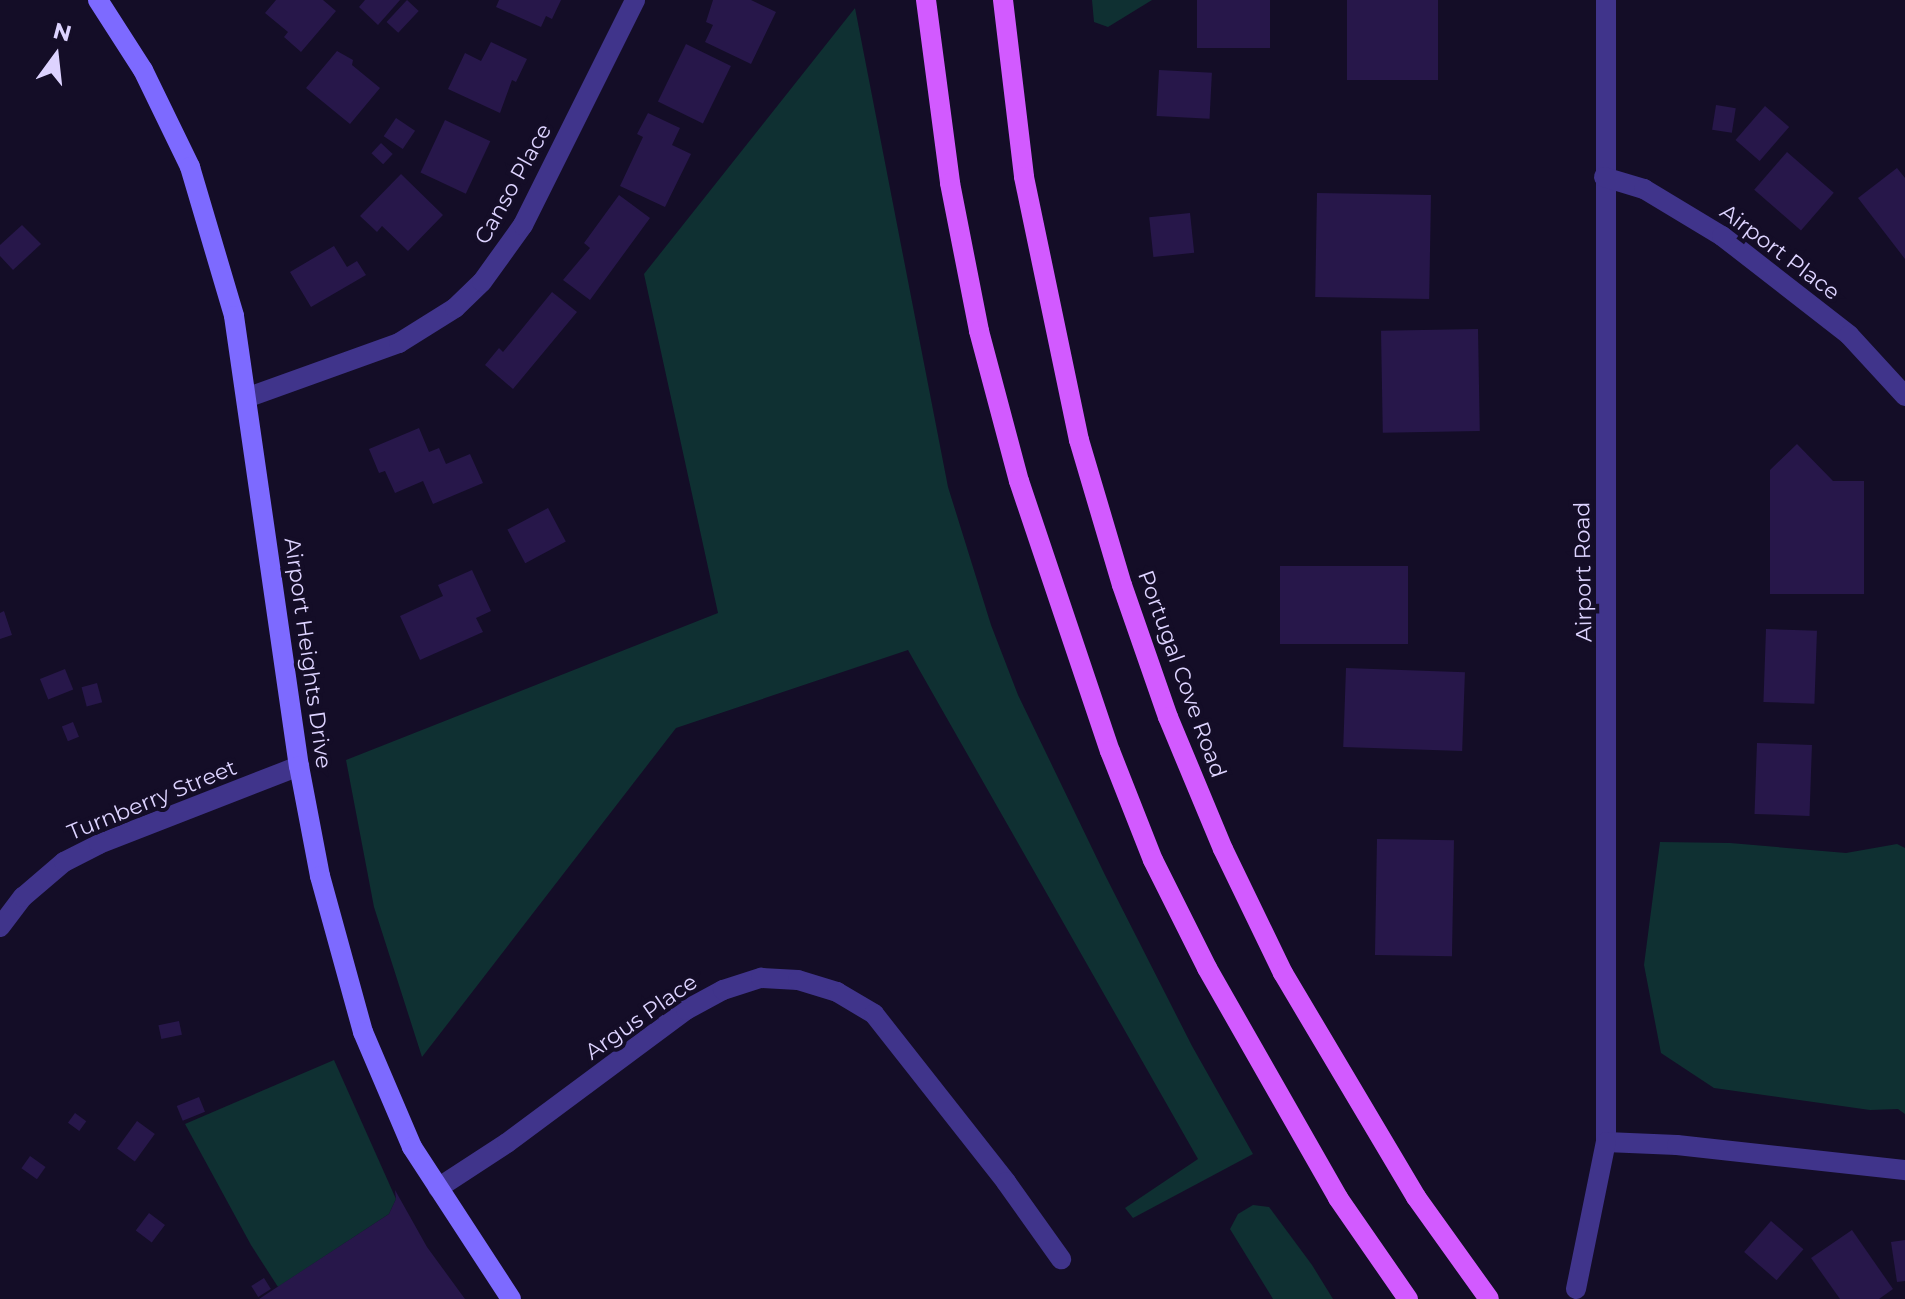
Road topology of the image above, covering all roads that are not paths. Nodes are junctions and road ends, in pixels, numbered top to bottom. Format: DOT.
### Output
graph roads {
  1 [pos="98,0"];
  2 [pos="635,0"];
  3 [pos="926,0"];
  4 [pos="1003,0"];
  5 [pos="1606,0"];
  6 [pos="1604,177"];
  7 [pos="1905,396"];
  8 [pos="249,397"];
  9 [pos="299,766"];
  10 [pos="0,927"];
  11 [pos="1606,1142"];
  12 [pos="1905,1170"];
  13 [pos="438,1188"];
  14 [pos="1061,1259"];
  15 [pos="1576,1289"];
  16 [pos="511,1299"];
  17 [pos="1408,1299"];
  18 [pos="1489,1299"];
  1 -- 8 [label="street, Airport Heights Drive"];
  2 -- 8 [label="street, Canso Place"];
  3 -- 17 [label="main road"];
  4 -- 18 [label="main road, Portugal Cove Road"];
  5 -- 6 [label="street, Airport Road"];
  6 -- 7 [label="street, Airport Place"];
  6 -- 11 [label="street, Airport Road"];
  8 -- 9 [label="street, Airport Heights Drive"];
  9 -- 10 [label="street, Turnberry Street"];
  9 -- 13 [label="street, Airport Heights Drive"];
  11 -- 12 [label="street"];
  11 -- 15 [label="street, Airport Road"];
  13 -- 14 [label="street, Argus Place"];
  13 -- 16 [label="street, Airport Heights Drive"];
}
